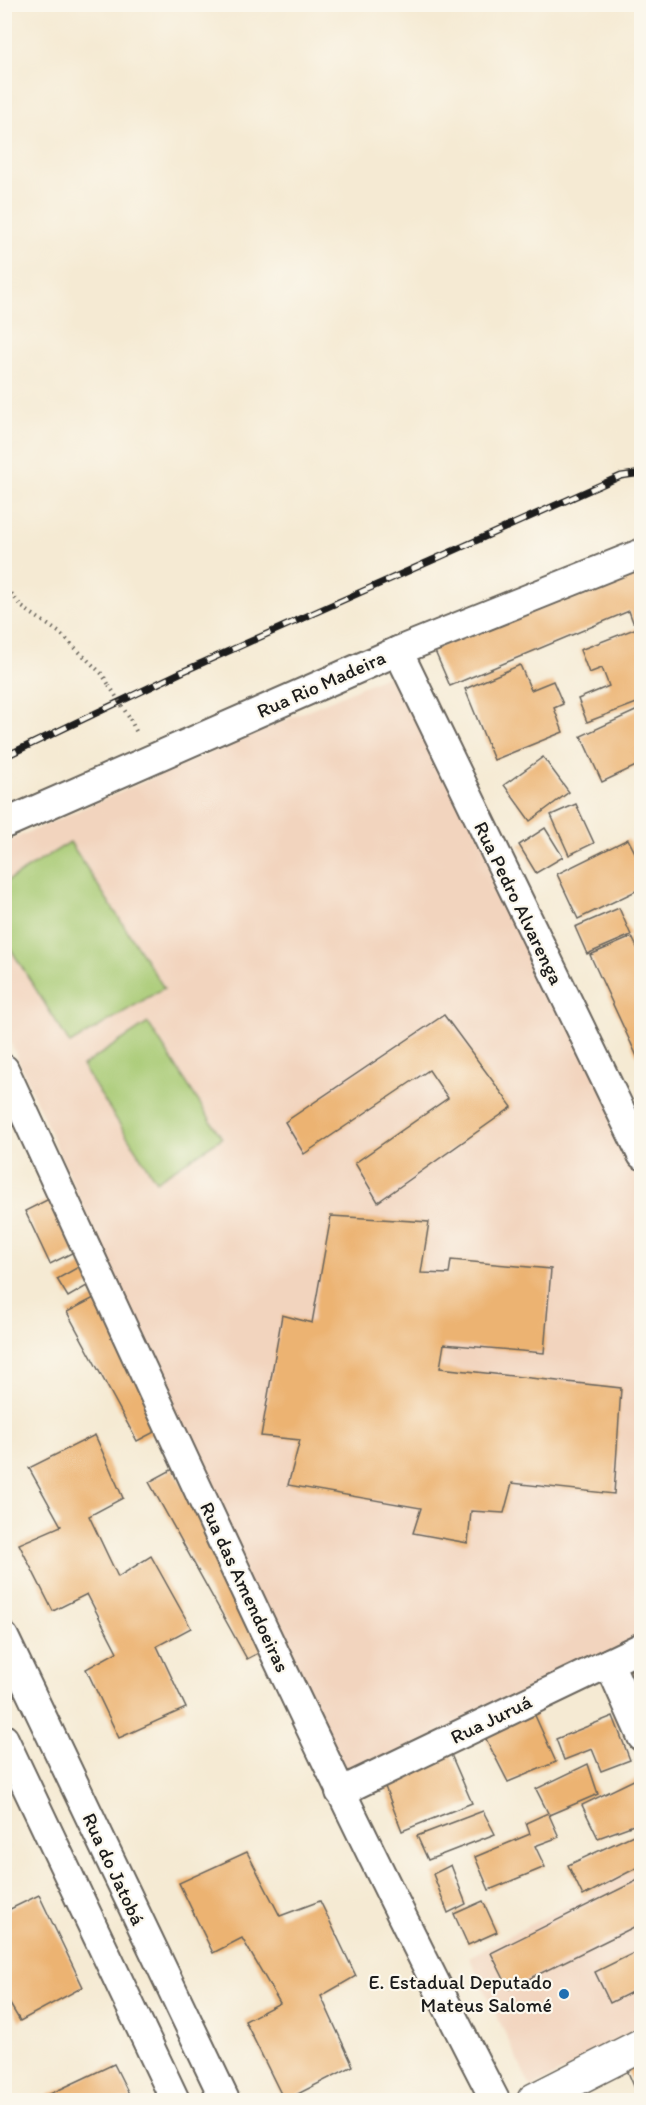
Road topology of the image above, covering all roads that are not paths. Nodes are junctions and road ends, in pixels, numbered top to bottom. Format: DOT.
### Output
graph roads {
  1 [pos="641,553"];
  2 [pos="398,651"];
  3 [pos="4,824"];
  4 [pos="4,1069"];
  5 [pos="632,1111"];
  6 [pos="642,1155"];
  7 [pos="4,1636"];
  8 [pos="642,1647"];
  9 [pos="609,1663"];
  10 [pos="642,1737"];
  11 [pos="4,1739"];
  12 [pos="340,1792"];
  13 [pos="642,2045"];
  14 [pos="175,2100"];
  15 [pos="225,2100"];
  16 [pos="495,2100"];
  17 [pos="534,2100"];
  1 -- 2 [label="street, Rua Rio Madeira"];
  2 -- 3 [label="street, Rua Rio Madeira"];
  2 -- 5 [label="street, Rua Pedro Alvarenga"];
  4 -- 12 [label="street, Rua das Amendoeiras"];
  5 -- 6 [label="street, Rua Pedro Alvarenga"];
  7 -- 15 [label="street, Rua do Jatobá"];
  8 -- 9 [label="street, Rua Juruá"];
  9 -- 10 [label="street"];
  9 -- 12 [label="street, Rua Juruá"];
  11 -- 14 [label="street"];
  12 -- 16 [label="street, Rua das Amendoeiras"];
  13 -- 17 [label="main road"];
}
